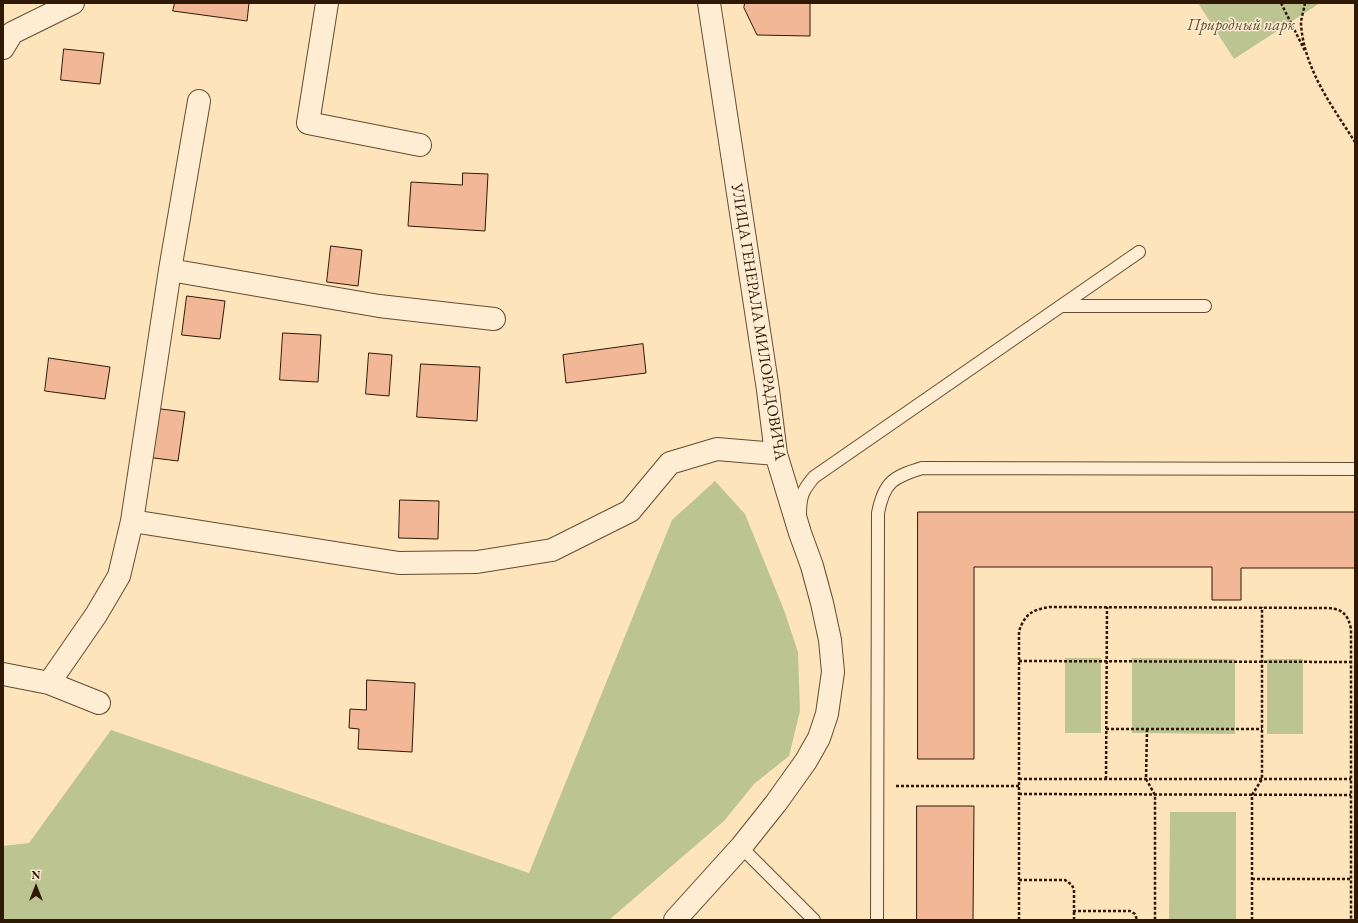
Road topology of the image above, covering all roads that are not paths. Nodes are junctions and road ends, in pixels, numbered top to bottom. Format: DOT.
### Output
graph roads {
  1 [pos="73,3"];
  2 [pos="326,3"];
  3 [pos="709,3"];
  4 [pos="3,48"];
  5 [pos="199,101"];
  6 [pos="420,145"];
  7 [pos="1139,252"];
  8 [pos="170,270"];
  9 [pos="1061,306"];
  10 [pos="1204,306"];
  11 [pos="494,319"];
  12 [pos="776,454"];
  13 [pos="1355,469"];
  14 [pos="132,521"];
  15 [pos="800,533"];
  16 [pos="3,674"];
  17 [pos="49,683"];
  18 [pos="99,703"];
  19 [pos="741,847"];
  20 [pos="675,920"];
  21 [pos="814,920"];
  22 [pos="877,920"];
  1 -- 4 [label="street"];
  2 -- 6 [label="street"];
  3 -- 12 [label="street, УЛИЦА ГЕНЕРАЛА МИЛОРАДОВИЧА"];
  5 -- 8 [label="street"];
  7 -- 9 [label="lane"];
  8 -- 11 [label="street"];
  8 -- 14 [label="street"];
  9 -- 10 [label="lane"];
  9 -- 15 [label="lane"];
  12 -- 14 [label="street"];
  12 -- 15 [label="street, УЛИЦА ГЕНЕРАЛА МИЛОРАДОВИЧА"];
  13 -- 22 [label="lane"];
  14 -- 17 [label="street"];
  15 -- 19 [label="street, УЛИЦА ГЕНЕРАЛА МИЛОРАДОВИЧА"];
  16 -- 17 [label="street"];
  17 -- 18 [label="street"];
  19 -- 20 [label="street, УЛИЦА ГЕНЕРАЛА МИЛОРАДОВИЧА"];
  19 -- 21 [label="lane"];
}
